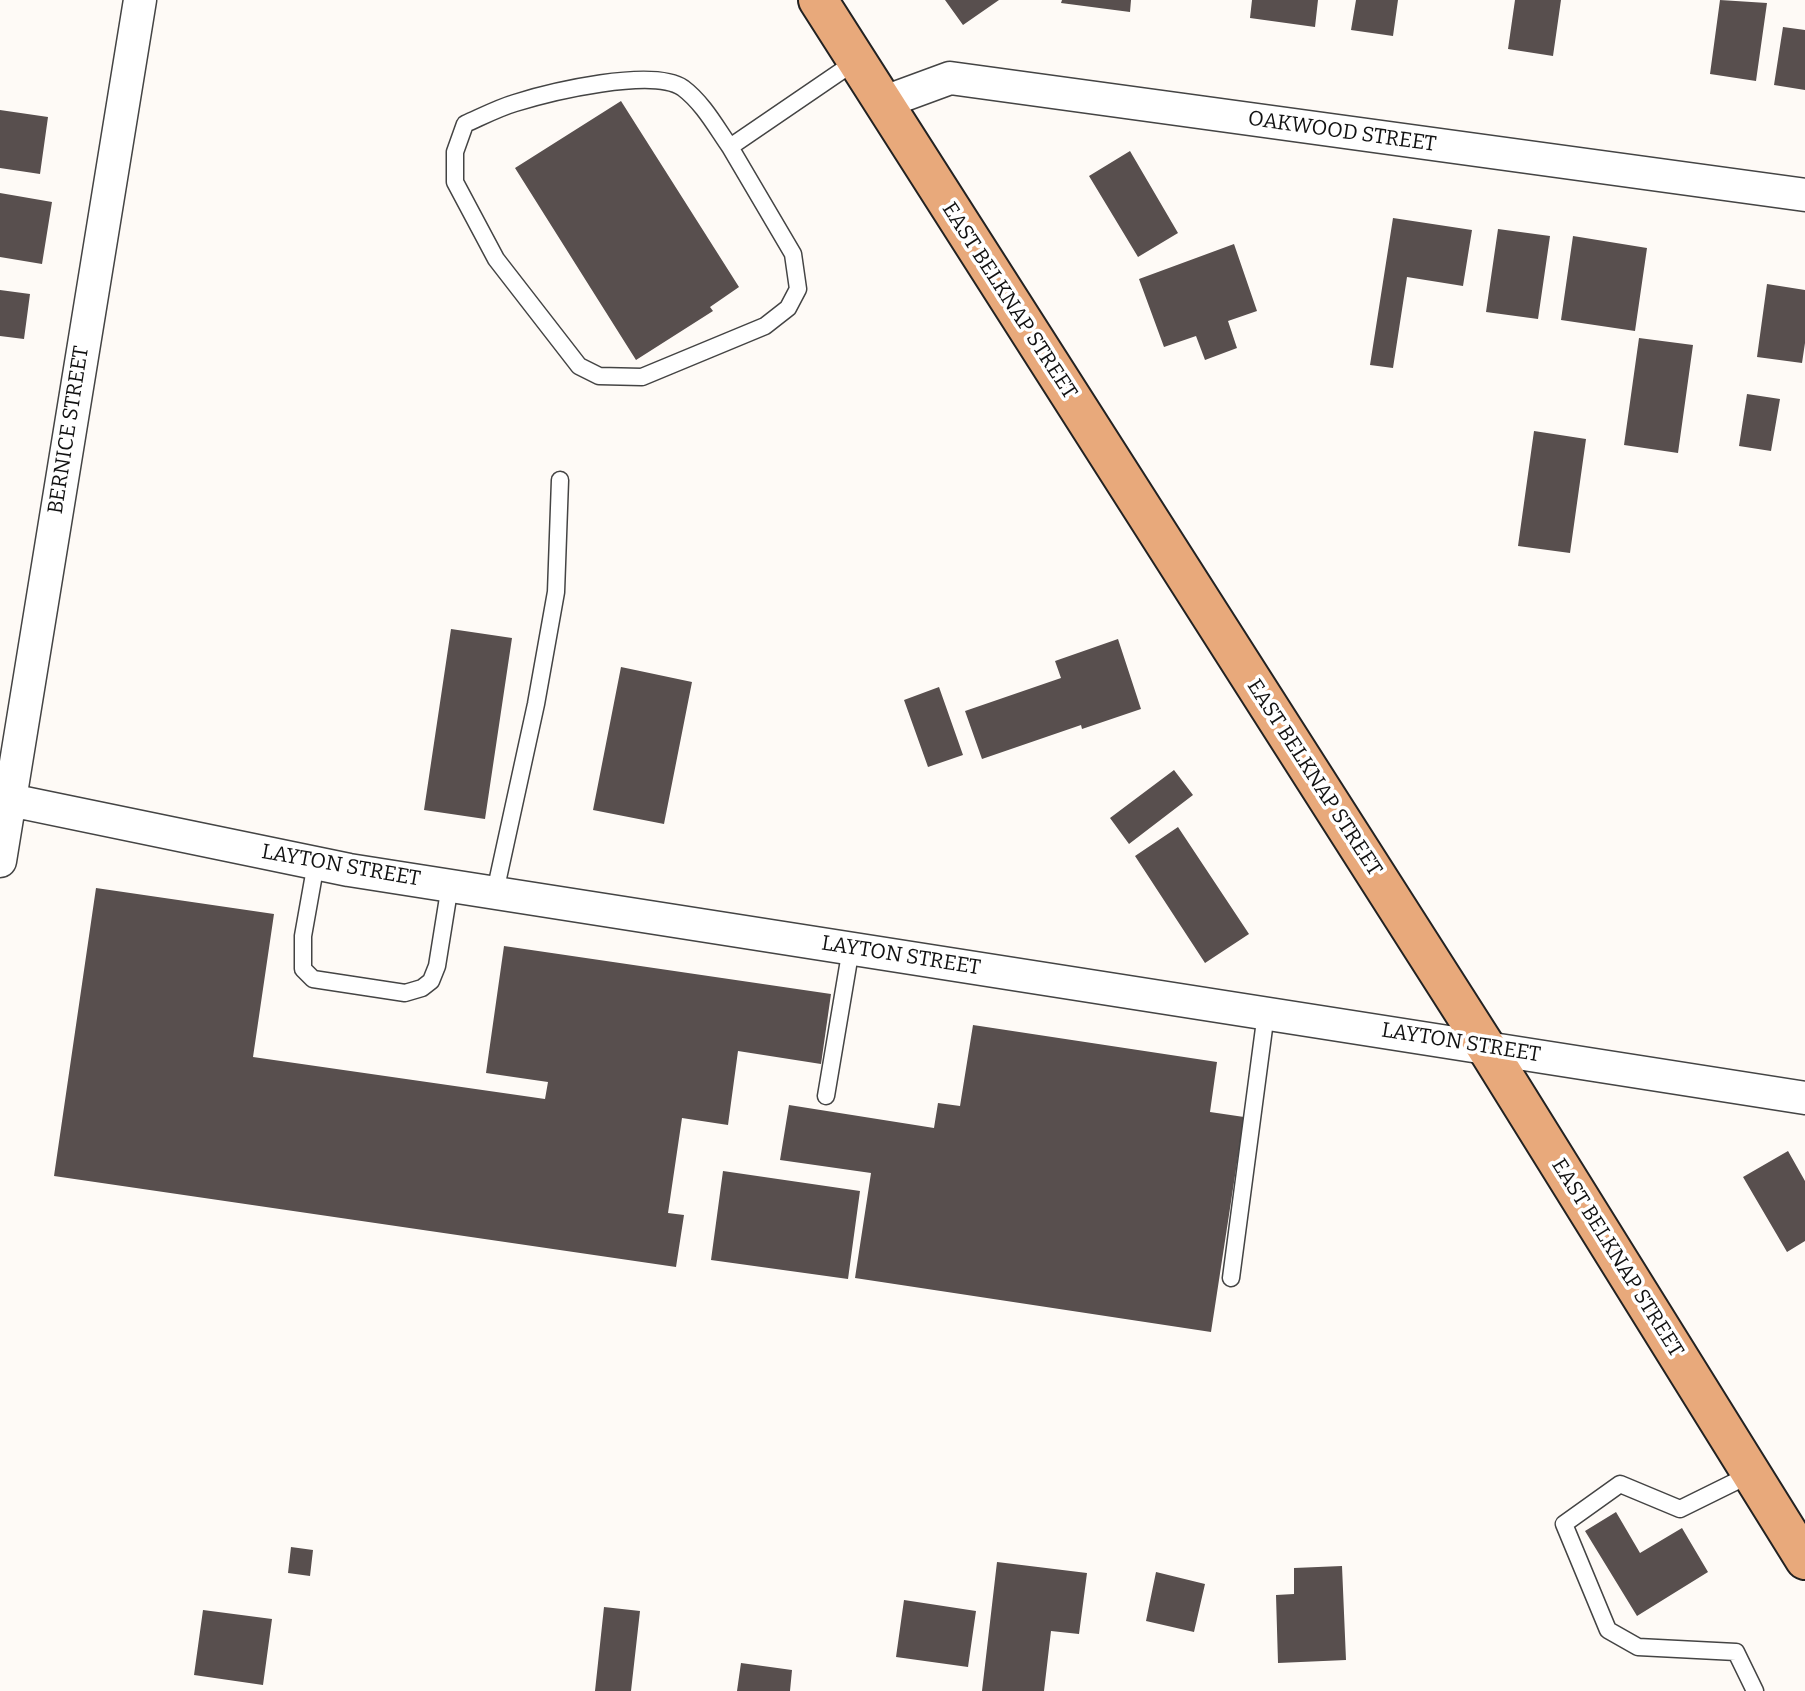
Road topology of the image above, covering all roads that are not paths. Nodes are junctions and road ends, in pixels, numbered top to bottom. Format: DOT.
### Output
graph roads {
  1 [pos="140,0"];
  2 [pos="818,0"];
  3 [pos="856,61"];
  4 [pos="883,103"];
  5 [pos="730,147"];
  6 [pos="1805,195"];
  7 [pos="560,480"];
  8 [pos="4,799"];
  9 [pos="0,861"];
  10 [pos="316,863"];
  11 [pos="450,886"];
  12 [pos="495,892"];
  13 [pos="851,948"];
  14 [pos="1266,1013"];
  15 [pos="1486,1047"];
  16 [pos="826,1096"];
  17 [pos="1805,1098"];
  18 [pos="1230,1278"];
  19 [pos="1751,1474"];
  20 [pos="1805,1560"];
  21 [pos="1755,1691"];
  1 -- 8 [label="street, BERNICE STREET"];
  2 -- 3 [label="main road, EAST BELKNAP STREET"];
  3 -- 4 [label="main road, EAST BELKNAP STREET"];
  3 -- 5 [label="lane"];
  4 -- 6 [label="street, OAKWOOD STREET"];
  4 -- 15 [label="main road, EAST BELKNAP STREET"];
  5 -- 5 [label="lane"];
  7 -- 12 [label="lane"];
  8 -- 9 [label="street, BERNICE STREET"];
  8 -- 10 [label="street, LAYTON STREET"];
  10 -- 11 [label="street, LAYTON STREET"];
  10 -- 11 [label="lane"];
  11 -- 12 [label="street, LAYTON STREET"];
  12 -- 13 [label="street, LAYTON STREET"];
  13 -- 14 [label="street, LAYTON STREET"];
  13 -- 16 [label="lane"];
  14 -- 15 [label="street, LAYTON STREET"];
  14 -- 18 [label="lane"];
  15 -- 17 [label="street, LAYTON STREET"];
  15 -- 19 [label="main road, EAST BELKNAP STREET"];
  19 -- 20 [label="main road, EAST BELKNAP STREET"];
  19 -- 21 [label="lane"];
}
